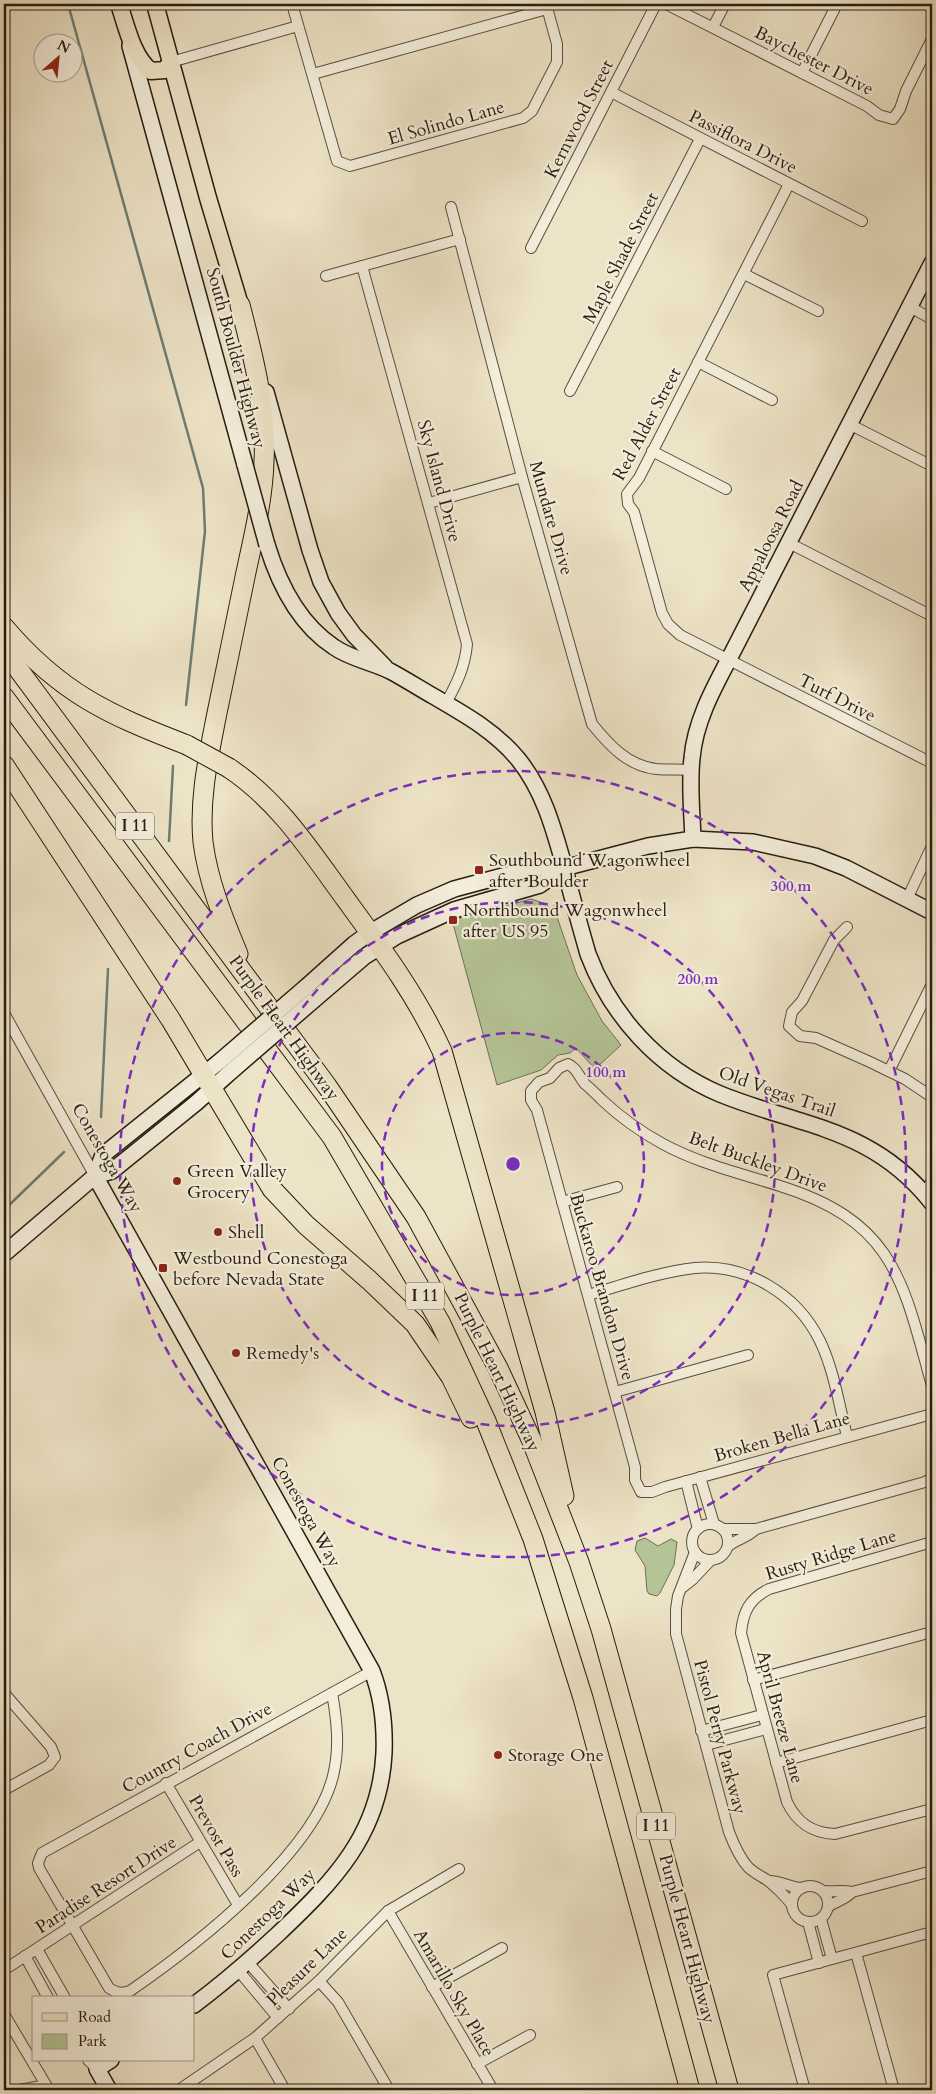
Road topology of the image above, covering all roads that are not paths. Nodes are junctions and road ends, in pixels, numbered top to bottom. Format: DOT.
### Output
graph roads {
  1 [pos="118,4"];
  2 [pos="155,4"];
  3 [pos="292,4"];
  4 [pos="656,4"];
  5 [pos="666,4"];
  6 [pos="725,4"];
  7 [pos="837,4"];
  8 [pos="547,7"];
  9 [pos="298,26"];
  10 [pos="713,27"];
  11 [pos="932,39"];
  12 [pos="171,62"];
  13 [pos="802,73"];
  14 [pos="313,74"];
  15 [pos="611,92"];
  16 [pos="700,139"];
  17 [pos="789,184"];
  18 [pos="451,207"];
  19 [pos="862,221"];
  20 [pos="460,239"];
  21 [pos="531,248"];
  22 [pos="932,263"];
  23 [pos="362,266"];
  24 [pos="744,274"];
  25 [pos="326,276"];
  26 [pos="240,305"];
  27 [pos="910,307"];
  28 [pos="818,310"];
  29 [pos="932,319"];
  30 [pos="698,362"];
  31 [pos="570,391"];
  32 [pos="772,400"];
  33 [pos="849,424"];
  34 [pos="652,451"];
  35 [pos="932,466"];
  36 [pos="522,477"];
  37 [pos="726,489"];
  38 [pos="429,503"];
  39 [pos="789,543"];
  40 [pos="932,616"];
  41 [pos="4,627"];
  42 [pos="4,650"];
  43 [pos="728,661"];
  44 [pos="389,670"];
  45 [pos="4,697"];
  46 [pos="446,703"];
  47 [pos="4,719"];
  48 [pos="932,764"];
  49 [pos="4,765"];
  50 [pos="691,770"];
  51 [pos="694,839"];
  52 [pos="932,846"];
  53 [pos="564,868"];
  54 [pos="906,899"];
  55 [pos="932,912"];
  56 [pos="846,927"];
  57 [pos="184,939"];
  58 [pos="376,939"];
  59 [pos="248,978"];
  60 [pos="932,984"];
  61 [pos="4,1014"];
  62 [pos="889,1071"];
  63 [pos="208,1081"];
  64 [pos="531,1091"];
  65 [pos="932,1097"];
  66 [pos="95,1176"];
  67 [pos="617,1187"];
  68 [pos="931,1192"];
  69 [pos="562,1202"];
  70 [pos="4,1254"];
  71 [pos="588,1295"];
  72 [pos="748,1355"];
  73 [pos="932,1386"];
  74 [pos="615,1392"];
  75 [pos="932,1414"];
  76 [pos="847,1436"];
  77 [pos="700,1477"];
  78 [pos="686,1481"];
  79 [pos="930,1481"];
  80 [pos="641,1492"];
  81 [pos="714,1524"];
  82 [pos="698,1529"];
  83 [pos="723,1529"];
  84 [pos="756,1529"];
  85 [pos="932,1542"];
  86 [pos="728,1546"];
  87 [pos="695,1552"];
  88 [pos="710,1561"];
  89 [pos="579,1562"];
  90 [pos="683,1587"];
  91 [pos="745,1610"];
  92 [pos="932,1632"];
  93 [pos="372,1670"];
  94 [pos="753,1680"];
  95 [pos="4,1693"];
  96 [pos="332,1693"];
  97 [pos="583,1698"];
  98 [pos="762,1715"];
  99 [pos="932,1720"];
  100 [pos="766,1729"];
  101 [pos="701,1731"];
  102 [pos="706,1745"];
  103 [pos="776,1763"];
  104 [pos="166,1783"];
  105 [pos="4,1790"];
  106 [pos="932,1809"];
  107 [pos="200,1842"];
  108 [pos="459,1869"];
  109 [pos="932,1871"];
  110 [pos="769,1881"];
  111 [pos="802,1888"];
  112 [pos="823,1891"];
  113 [pos="852,1892"];
  114 [pos="238,1905"];
  115 [pos="792,1905"];
  116 [pos="828,1907"];
  117 [pos="388,1911"];
  118 [pos="821,1919"];
  119 [pos="808,1922"];
  120 [pos="73,1925"];
  121 [pos="932,1932"];
  122 [pos="502,1948"];
  123 [pos="38,1949"];
  124 [pos="856,1953"];
  125 [pos="25,1956"];
  126 [pos="832,1959"];
  127 [pos="819,1963"];
  128 [pos="243,1966"];
  129 [pos="4,1970"];
  130 [pos="319,1981"];
  131 [pos="432,1987"];
  132 [pos="47,1996"];
  133 [pos="63,1996"];
  134 [pos="195,2004"];
  135 [pos="289,2009"];
  136 [pos="4,2015"];
  137 [pos="278,2018"];
  138 [pos="530,2035"];
  139 [pos="255,2038"];
  140 [pos="93,2063"];
  141 [pos="477,2064"];
  142 [pos="47,2088"];
  143 [pos="20,2090"];
  144 [pos="109,2090"];
  145 [pos="182,2090"];
  146 [pos="285,2090"];
  147 [pos="389,2090"];
  148 [pos="493,2090"];
  149 [pos="690,2090"];
  150 [pos="729,2090"];
  151 [pos="805,2090"];
  152 [pos="894,2090"];
  1 -- 12 [label="main road"];
  1 -- 44 [label="street, South Boulder Highway, bridge"];
  2 -- 12 [label="main road, South Boulder Highway"];
  3 -- 9 [label="street"];
  4 -- 15 [label="street, Kernwood Street"];
  5 -- 10 [label="street, Baychester Drive"];
  6 -- 10 [label="street"];
  7 -- 13 [label="street"];
  8 -- 14 [label="street"];
  8 -- 14 [label="street, El Solindo Lane"];
  9 -- 12 [label="street"];
  9 -- 14 [label="street"];
  10 -- 13 [label="street, Baychester Drive"];
  11 -- 13 [label="street, Baychester Drive"];
  12 -- 26 [label="main road, South Boulder Highway"];
  15 -- 16 [label="street, Passiflora Drive"];
  15 -- 21 [label="street, Kernwood Street"];
  16 -- 17 [label="street, Passiflora Drive"];
  16 -- 31 [label="street, Maple Shade Street"];
  17 -- 19 [label="street, Passiflora Drive"];
  17 -- 24 [label="street, Red Alder Street"];
  18 -- 20 [label="street, Mundare Drive"];
  20 -- 23 [label="street"];
  20 -- 36 [label="street, Mundare Drive"];
  22 -- 27 [label="street, Appaloosa Road"];
  23 -- 25 [label="street"];
  23 -- 38 [label="street, Sky Island Drive"];
  24 -- 28 [label="street"];
  24 -- 30 [label="street, Red Alder Street"];
  26 -- 44 [label="street, South Boulder Highway"];
  26 -- 59 [label="highway"];
  27 -- 29 [label="street"];
  27 -- 33 [label="street, Appaloosa Road"];
  30 -- 32 [label="street"];
  30 -- 34 [label="street, Red Alder Street"];
  33 -- 35 [label="street"];
  33 -- 39 [label="street, Appaloosa Road"];
  34 -- 37 [label="street"];
  34 -- 43 [label="street, Red Alder Street"];
  36 -- 38 [label="street"];
  36 -- 50 [label="street, Mundare Drive"];
  38 -- 46 [label="street, Sky Island Drive"];
  39 -- 40 [label="street"];
  39 -- 43 [label="street, Appaloosa Road"];
  41 -- 58 [label="highway, bridge"];
  42 -- 59 [label="highway, Purple Heart Highway / I 11"];
  43 -- 48 [label="street, Turf Drive"];
  43 -- 50 [label="street, Appaloosa Road"];
  44 -- 46 [label="street, South Boulder Highway"];
  45 -- 57 [label="highway, Purple Heart Highway / I 11"];
  46 -- 53 [label="street, South Boulder Highway"];
  47 -- 57 [label="highway"];
  49 -- 63 [label="highway"];
  50 -- 51 [label="street, Appaloosa Road"];
  51 -- 53 [label="street"];
  51 -- 54 [label="street"];
  52 -- 54 [label="street"];
  53 -- 58 [label="street"];
  53 -- 58 [label="street"];
  53 -- 68 [label="street, Old Vegas Trail"];
  54 -- 55 [label="street"];
  56 -- 62 [label="street"];
  57 -- 97 [label="highway, Purple Heart Highway / I 11"];
  58 -- 63 [label="street, bridge"];
  58 -- 89 [label="highway"];
  59 -- 89 [label="highway, Purple Heart Highway / I 11"];
  60 -- 62 [label="street"];
  61 -- 66 [label="street, Conestoga Way"];
  62 -- 65 [label="street"];
  63 -- 66 [label="street"];
  63 -- 97 [label="highway"];
  64 -- 69 [label="street, Buckaroo Brandon Drive"];
  64 -- 73 [label="street, Belt Buckley Drive"];
  66 -- 70 [label="street"];
  66 -- 93 [label="street, Conestoga Way"];
  67 -- 69 [label="street"];
  69 -- 71 [label="street, Buckaroo Brandon Drive"];
  71 -- 74 [label="street, Buckaroo Brandon Drive"];
  71 -- 76 [label="street"];
  72 -- 74 [label="street"];
  74 -- 80 [label="street, Buckaroo Brandon Drive"];
  75 -- 76 [label="street, Broken Bella Lane"];
  76 -- 77 [label="street, Broken Bella Lane"];
  77 -- 78 [label="street, Broken Bella Lane"];
  77 -- 81 [label="street"];
  78 -- 80 [label="street, Broken Bella Lane"];
  78 -- 82 [label="street"];
  79 -- 84 [label="street"];
  81 -- 82 [label="street"];
  81 -- 83 [label="street"];
  82 -- 87 [label="street"];
  83 -- 84 [label="street"];
  83 -- 86 [label="street"];
  84 -- 86 [label="street"];
  85 -- 91 [label="street, Rusty Ridge Lane"];
  86 -- 88 [label="street"];
  87 -- 88 [label="street"];
  87 -- 90 [label="street, Pistol Perry Parkway"];
  88 -- 90 [label="street"];
  89 -- 150 [label="highway, Purple Heart Highway / I 11"];
  90 -- 101 [label="street, Pistol Perry Parkway"];
  91 -- 94 [label="street, April Breeze Lane"];
  92 -- 94 [label="street"];
  93 -- 96 [label="street, Country Coach Drive"];
  93 -- 128 [label="street, Conestoga Way"];
  94 -- 98 [label="street, April Breeze Lane"];
  95 -- 105 [label="street"];
  96 -- 104 [label="street, Country Coach Drive"];
  96 -- 114 [label="street"];
  97 -- 149 [label="highway, Purple Heart Highway / I 11"];
  98 -- 100 [label="street, April Breeze Lane"];
  98 -- 101 [label="street"];
  99 -- 103 [label="street"];
  100 -- 102 [label="street"];
  100 -- 103 [label="street, April Breeze Lane"];
  101 -- 102 [label="street, Pistol Perry Parkway"];
  102 -- 110 [label="street, Pistol Perry Parkway"];
  103 -- 106 [label="street, April Breeze Lane"];
  104 -- 107 [label="street, Prevost Pass"];
  104 -- 120 [label="street, Country Coach Drive"];
  107 -- 114 [label="street, Prevost Pass"];
  107 -- 120 [label="street, Paradise Resort Drive"];
  108 -- 117 [label="street, Pleasure Lane"];
  109 -- 113 [label="street"];
  110 -- 111 [label="street, Pistol Perry Parkway"];
  110 -- 115 [label="street, Pistol Perry Parkway"];
  111 -- 112 [label="street"];
  111 -- 115 [label="street"];
  112 -- 113 [label="street"];
  112 -- 116 [label="street"];
  113 -- 116 [label="street"];
  114 -- 120 [label="street"];
  115 -- 119 [label="street"];
  116 -- 118 [label="street"];
  117 -- 130 [label="street, Pleasure Lane"];
  117 -- 131 [label="street, Amarillo Sky Place"];
  118 -- 119 [label="street"];
  118 -- 126 [label="street"];
  119 -- 127 [label="street"];
  120 -- 123 [label="street, Paradise Resort Drive"];
  121 -- 124 [label="street"];
  122 -- 131 [label="street"];
  123 -- 125 [label="street, Paradise Resort Drive"];
  123 -- 133 [label="street"];
  124 -- 126 [label="street"];
  124 -- 152 [label="street"];
  125 -- 129 [label="street, Paradise Resort Drive"];
  125 -- 132 [label="street"];
  126 -- 127 [label="street"];
  127 -- 151 [label="street"];
  128 -- 134 [label="street, Conestoga Way"];
  128 -- 135 [label="street"];
  128 -- 137 [label="street"];
  130 -- 135 [label="street, Pleasure Lane"];
  130 -- 147 [label="street"];
  131 -- 141 [label="street, Amarillo Sky Place"];
  135 -- 137 [label="street, Pleasure Lane"];
  136 -- 142 [label="street"];
  137 -- 139 [label="street, Pleasure Lane"];
  138 -- 141 [label="street"];
  139 -- 145 [label="street, Pleasure Lane"];
  139 -- 146 [label="street"];
  140 -- 144 [label="street"];
  141 -- 148 [label="street, Amarillo Sky Place"];
  142 -- 143 [label="street"];
}
